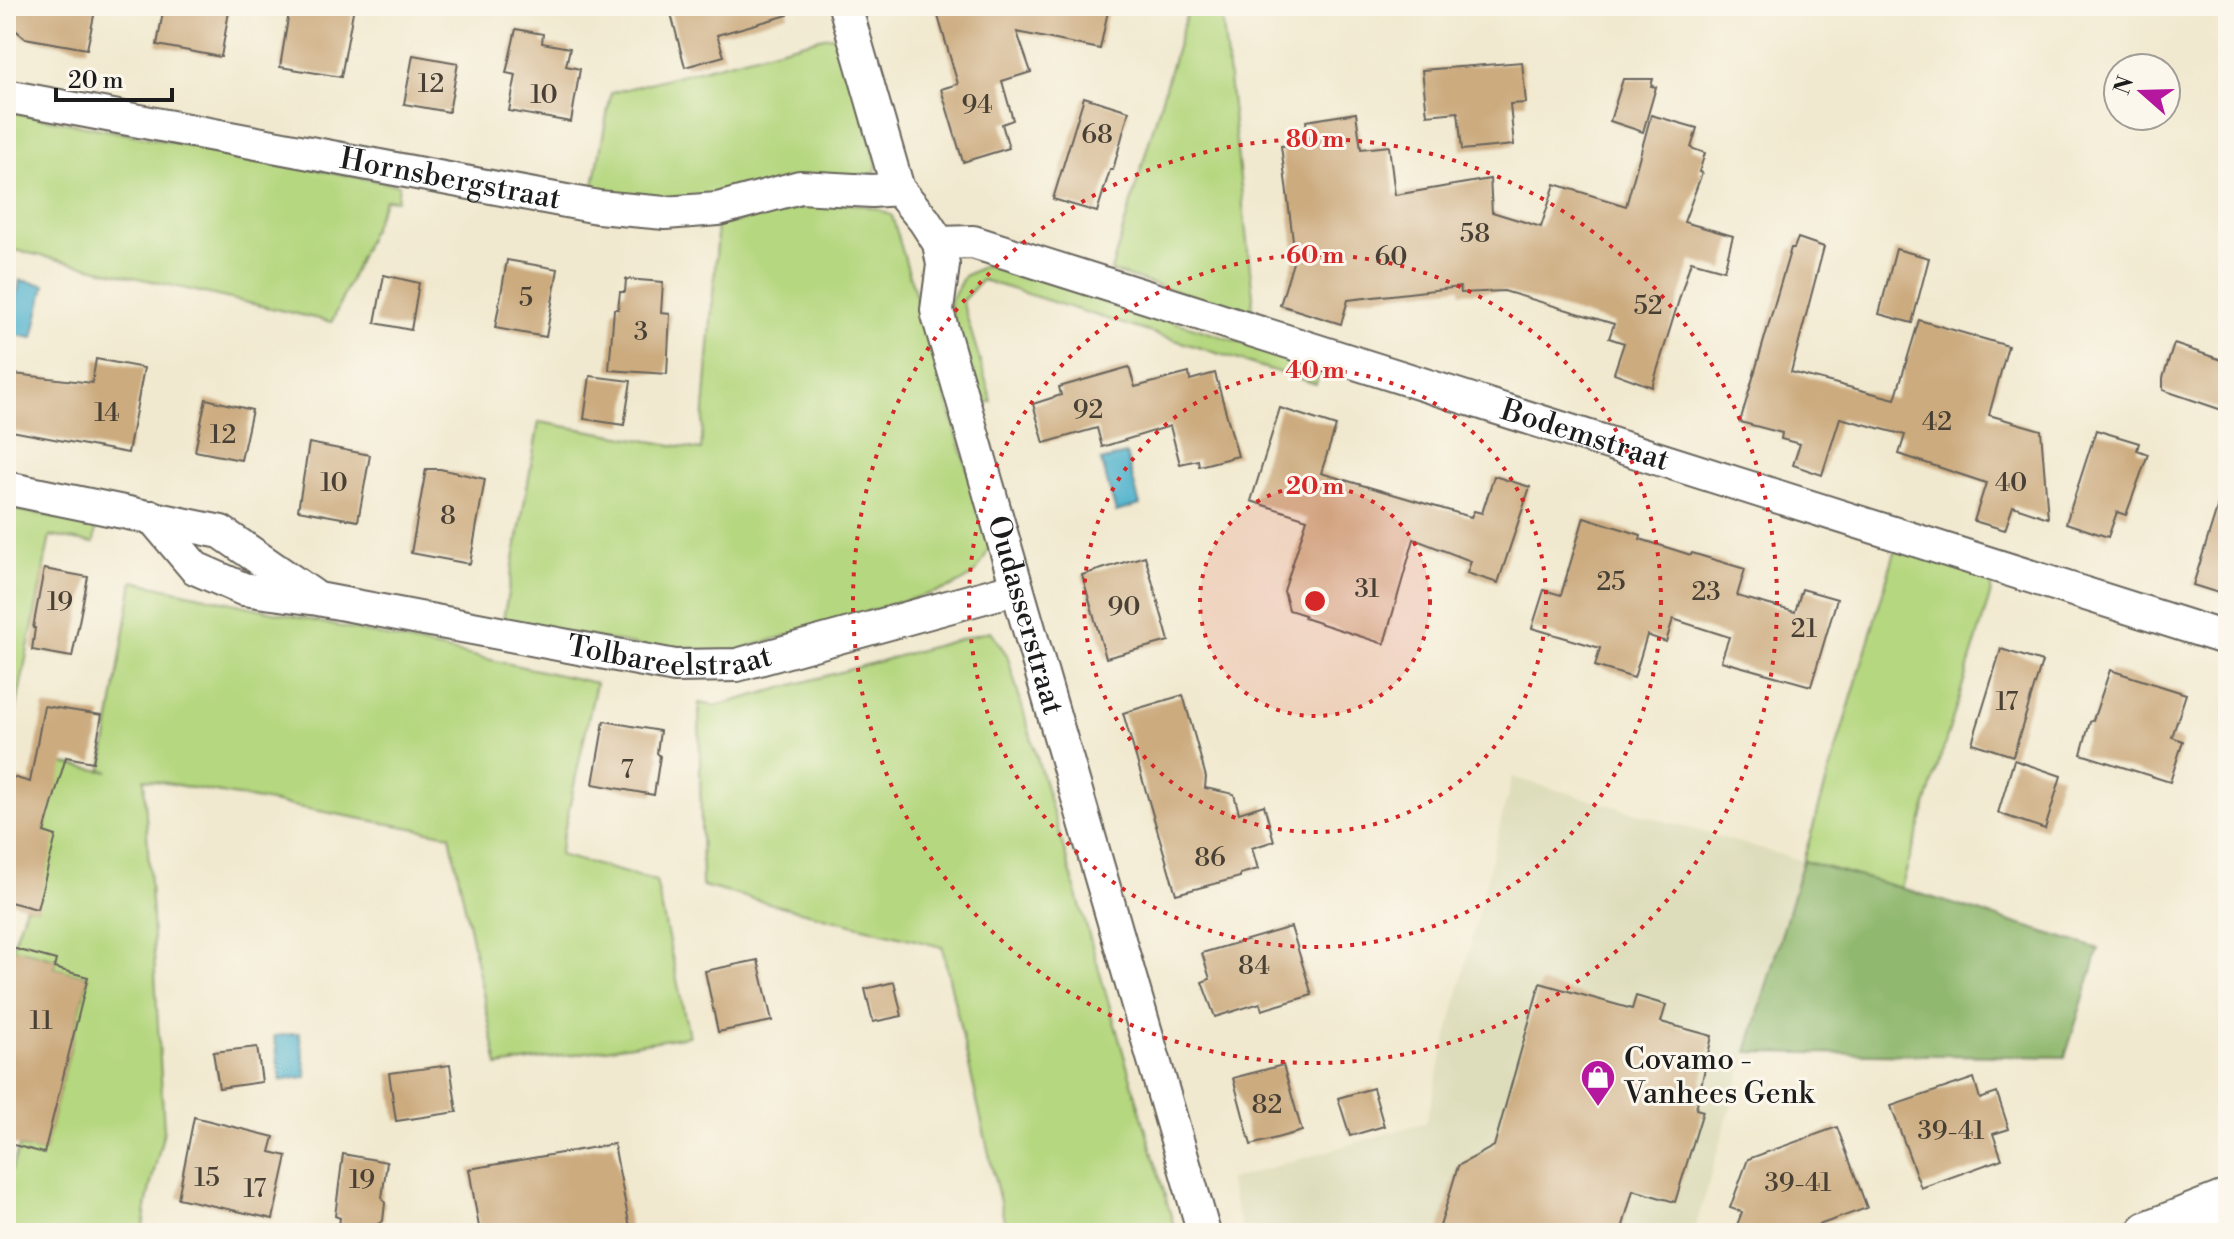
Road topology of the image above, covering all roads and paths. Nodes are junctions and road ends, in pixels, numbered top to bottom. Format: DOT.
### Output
graph roads {
  1 [pos="845,6"];
  2 [pos="6,96"];
  3 [pos="898,189"];
  4 [pos="939,243"];
  5 [pos="6,488"];
  6 [pos="152,517"];
  7 [pos="1017,588"];
  8 [pos="318,599"];
  9 [pos="2228,639"];
  10 [pos="2228,1202"];
  11 [pos="1204,1233"];
  12 [pos="2149,1233"];
  1 -- 3 [label="street"];
  2 -- 3 [label="street, Hornsbergstraat"];
  3 -- 4 [label="street"];
  4 -- 7 [label="street, Oudasserstraat"];
  4 -- 9 [label="street, Bodemstraat"];
  5 -- 6 [label="street, Tolbareelstraat"];
  6 -- 8 [label="street, Tolbareelstraat"];
  6 -- 8 [label="street, Tolbareelstraat"];
  7 -- 8 [label="street, Tolbareelstraat"];
  7 -- 11 [label="street, Oudasserstraat"];
  10 -- 12 [label="main road"];
}
